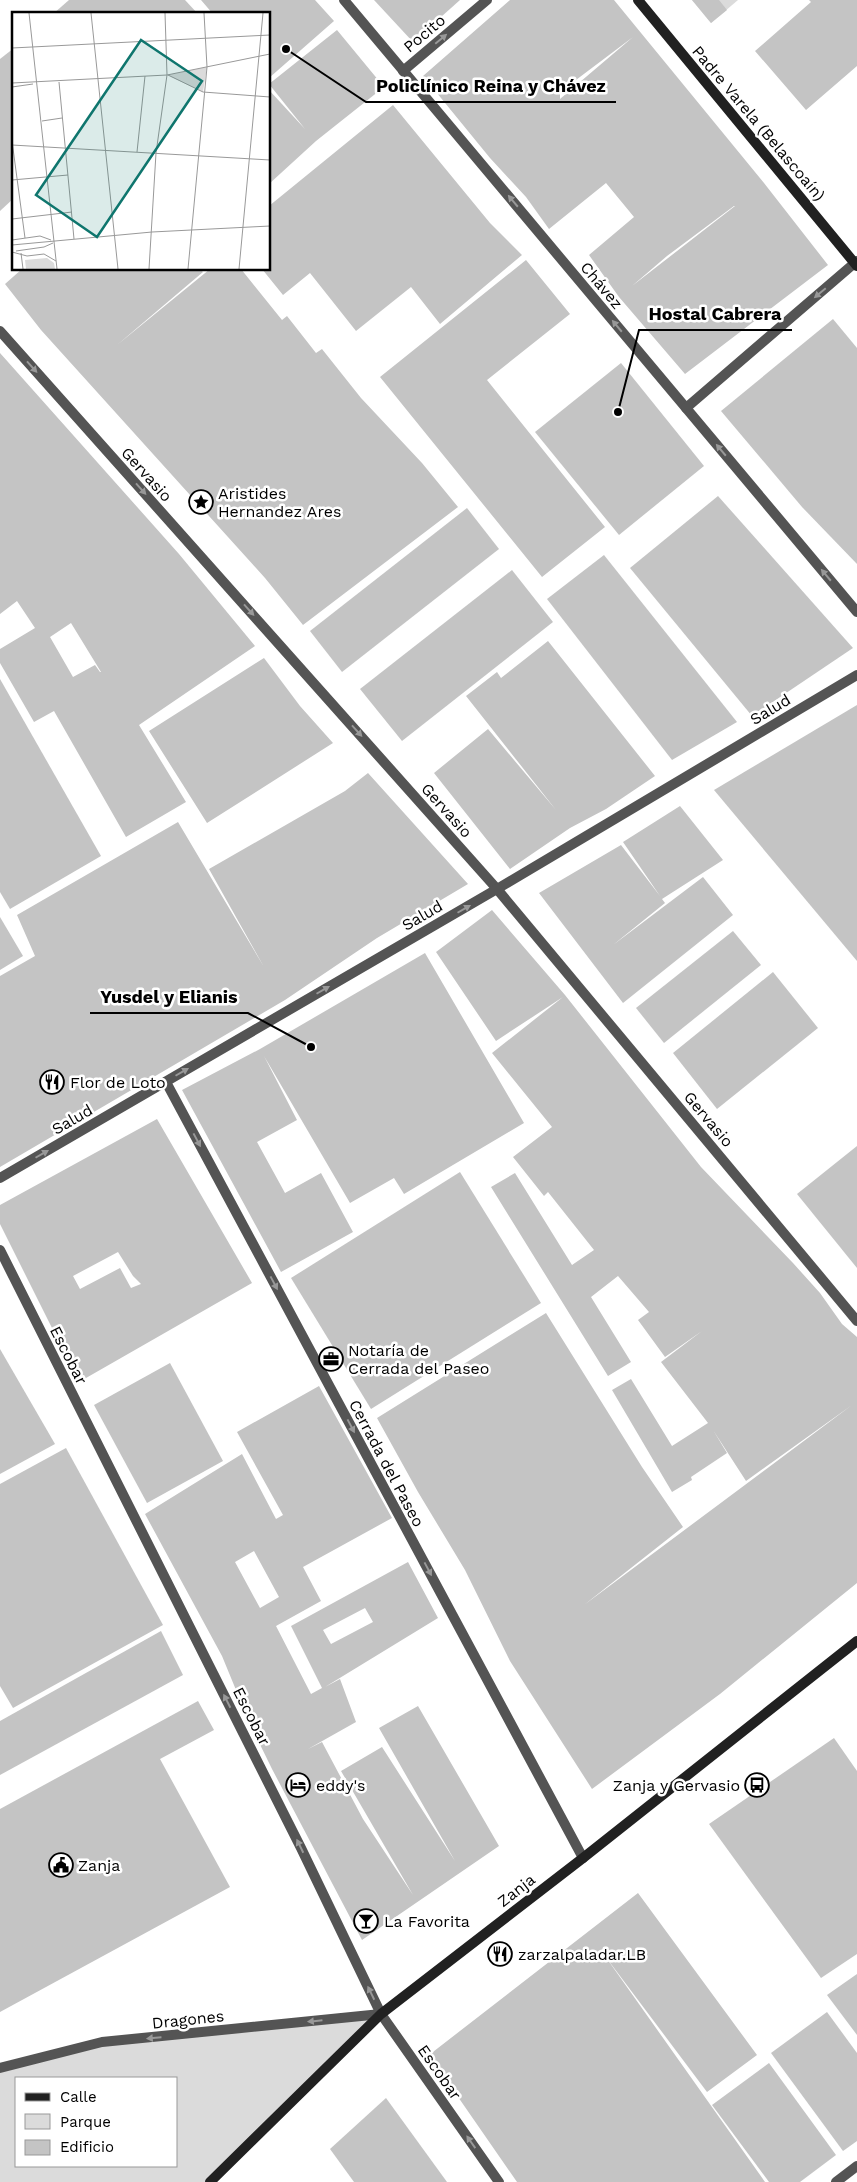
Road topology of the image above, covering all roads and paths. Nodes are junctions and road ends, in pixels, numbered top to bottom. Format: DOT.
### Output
graph roads {
  1 [pos="344,0"];
  2 [pos="487,0"];
  3 [pos="638,0"];
  4 [pos="403,70"];
  5 [pos="856,263"];
  6 [pos="0,331"];
  7 [pos="686,408"];
  8 [pos="857,612"];
  9 [pos="857,676"];
  10 [pos="497,889"];
  11 [pos="166,1082"];
  12 [pos="0,1178"];
  13 [pos="0,1250"];
  14 [pos="857,1320"];
  15 [pos="857,1641"];
  16 [pos="583,1858"];
  17 [pos="381,2014"];
  18 [pos="0,2068"];
  19 [pos="857,2166"];
  20 [pos="210,2182"];
  21 [pos="499,2182"];
  22 [pos="836,2182"];
  1 -- 4 [label="street, Chávez"];
  4 -- 2 [label="street, Pocito, one-way"];
  3 -- 5 [label="main road, Padre Varela (Belascoaín)"];
  7 -- 4 [label="street, Chávez, one-way"];
  5 -- 7 [label="street, one-way"];
  6 -- 10 [label="street, Gervasio, one-way"];
  8 -- 7 [label="street, Chávez, one-way"];
  9 -- 10 [label="street, Salud"];
  11 -- 10 [label="street, Salud, one-way"];
  10 -- 14 [label="street, Gervasio"];
  12 -- 11 [label="street, Salud, one-way"];
  11 -- 16 [label="street, Cerrada del Paseo, one-way"];
  17 -- 13 [label="street, Escobar, one-way"];
  15 -- 16 [label="main road, Zanja"];
  16 -- 17 [label="main road, Zanja"];
  17 -- 18 [label="street, Dragones, one-way"];
  17 -- 20 [label="main road, Zanja"];
  21 -- 17 [label="street, Escobar, one-way"];
  19 -- 22 [label="street"];
}
